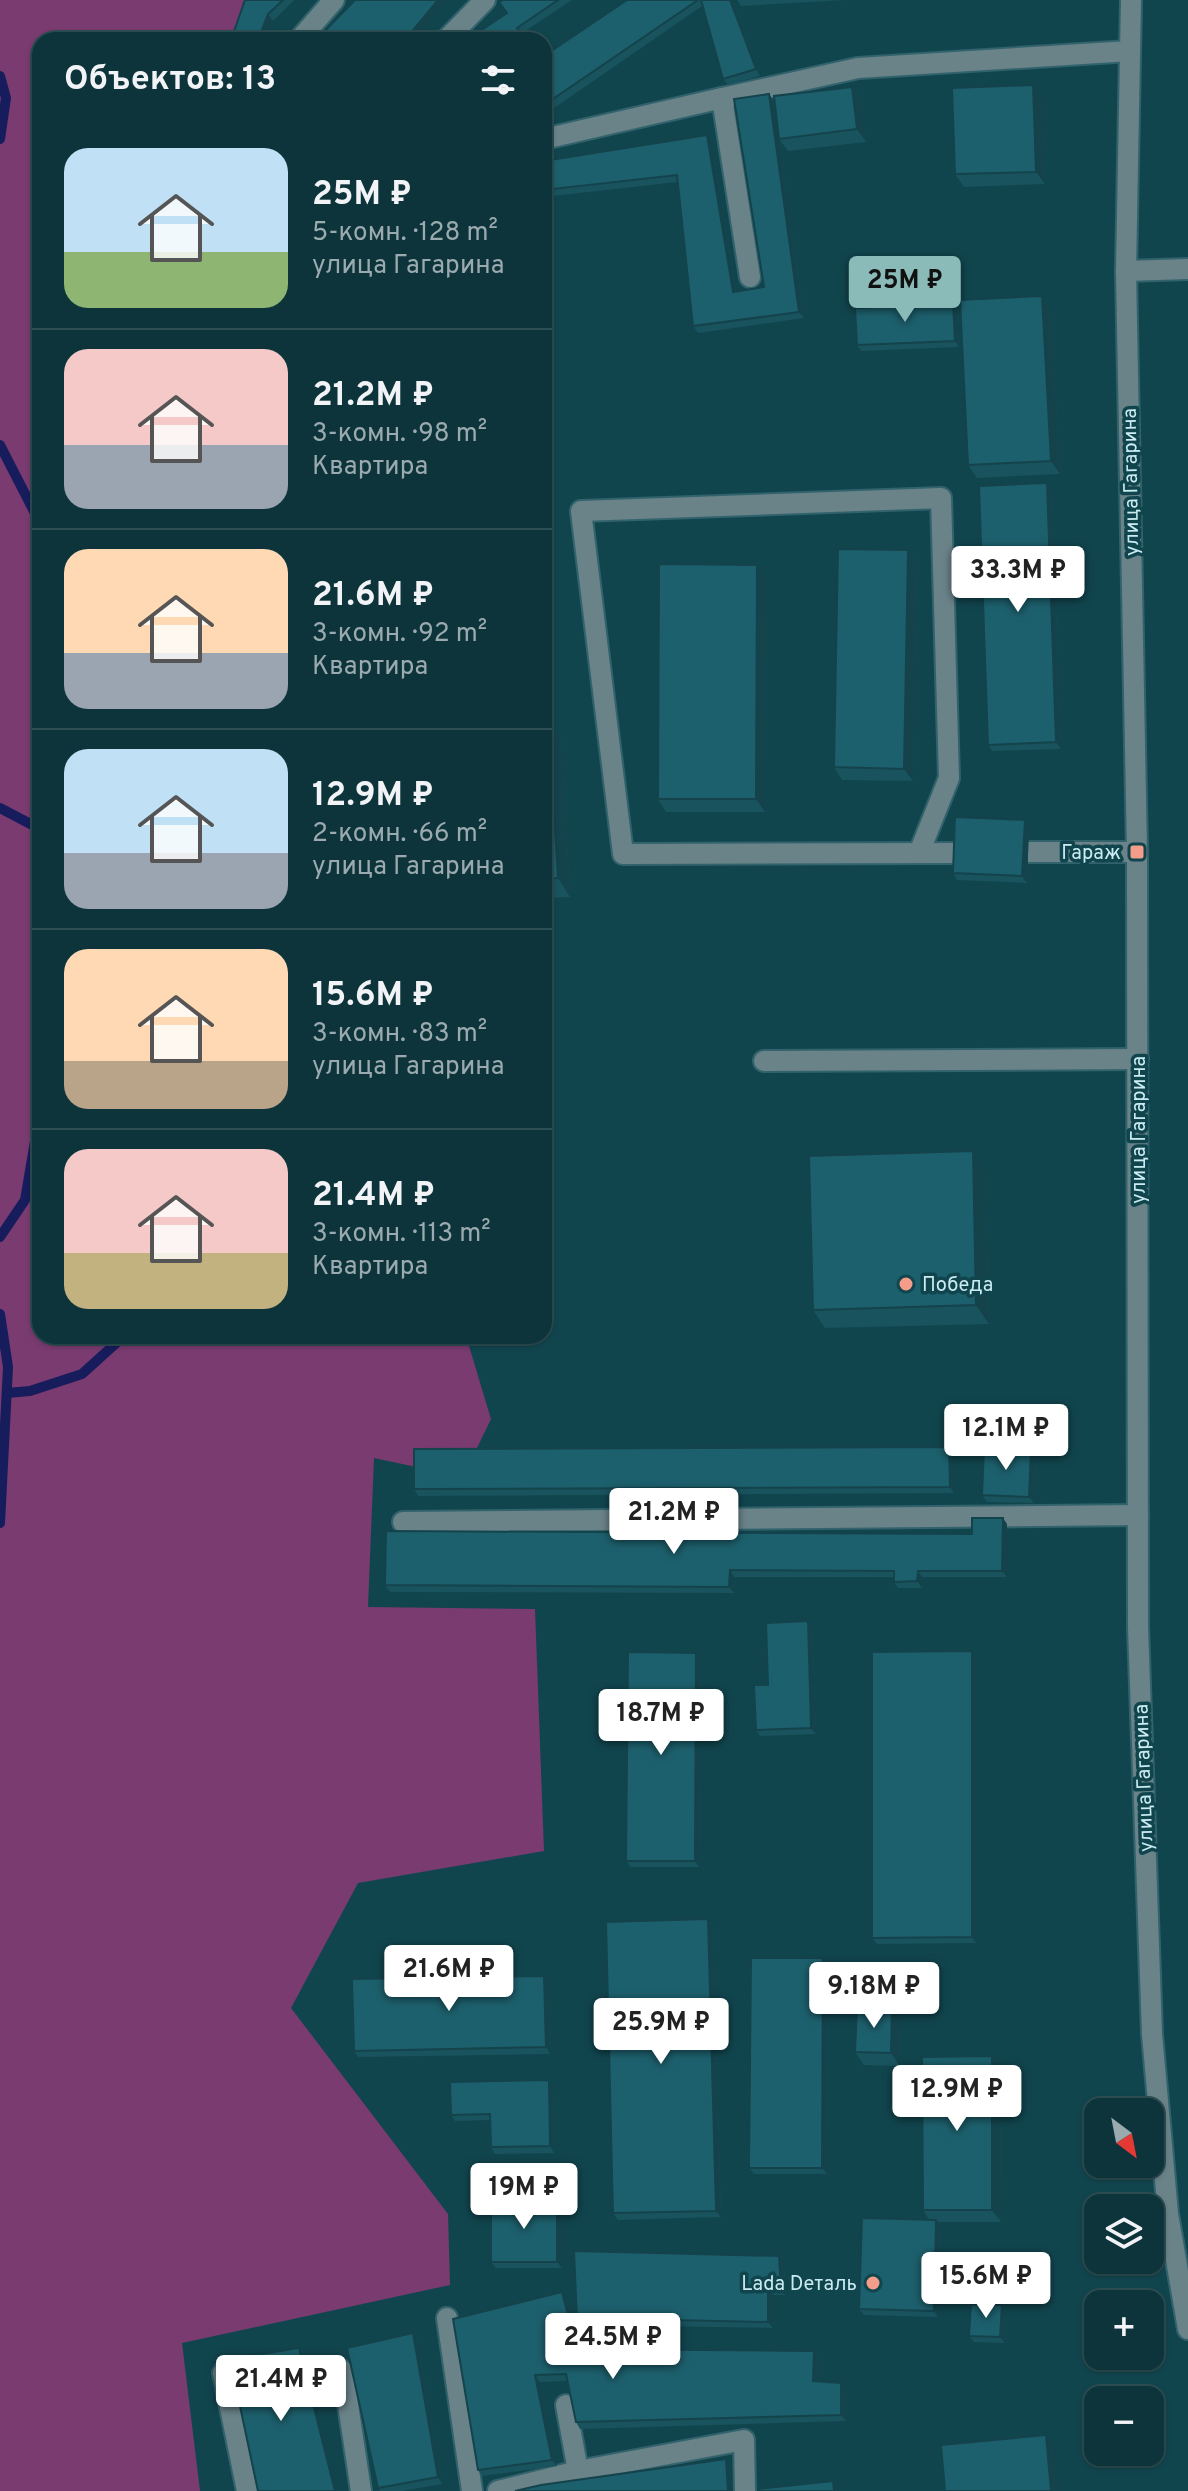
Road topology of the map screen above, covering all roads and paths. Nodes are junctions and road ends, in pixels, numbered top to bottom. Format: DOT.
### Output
graph roads {
  1 [pos="334,0"];
  2 [pos="485,0"];
  3 [pos="1131,0"];
  4 [pos="306,32"];
  5 [pos="454,32"];
  6 [pos="1130,51"];
  7 [pos="722,98"];
  8 [pos="552,137"];
  9 [pos="1188,269"];
  10 [pos="1126,271"];
  11 [pos="750,277"];
  12 [pos="1028,852"];
  13 [pos="1137,852"];
  14 [pos="919,853"];
  15 [pos="958,853"];
  16 [pos="1138,1059"];
  17 [pos="764,1061"];
  18 [pos="1138,1515"];
  19 [pos="403,1522"];
  20 [pos="1181,2258"];
  21 [pos="447,2318"];
  22 [pos="1188,2329"];
  23 [pos="343,2371"];
  24 [pos="223,2373"];
  25 [pos="566,2405"];
  26 [pos="578,2471"];
  27 [pos="247,2491"];
  28 [pos="361,2491"];
  29 [pos="472,2491"];
  30 [pos="498,2491"];
  31 [pos="745,2491"];
  1 -- 4 [label="street"];
  2 -- 5 [label="street"];
  3 -- 6 [label="street, улица Гагарина"];
  6 -- 7 [label="street"];
  6 -- 10 [label="street, улица Гагарина"];
  7 -- 8 [label="street"];
  7 -- 11 [label="street"];
  9 -- 10 [label="street"];
  10 -- 13 [label="street, улица Гагарина"];
  12 -- 13 [label="street"];
  13 -- 16 [label="street, улица Гагарина"];
  14 -- 14 [label="street"];
  14 -- 15 [label="street"];
  16 -- 17 [label="street"];
  16 -- 18 [label="street, улица Гагарина"];
  18 -- 19 [label="street"];
  18 -- 20 [label="street, улица Гагарина"];
  20 -- 22 [label="street, улица Гагарина"];
  21 -- 29 [label="street"];
  23 -- 28 [label="street"];
  24 -- 27 [label="street"];
  25 -- 26 [label="street"];
  26 -- 30 [label="street"];
  26 -- 31 [label="street"];
}
